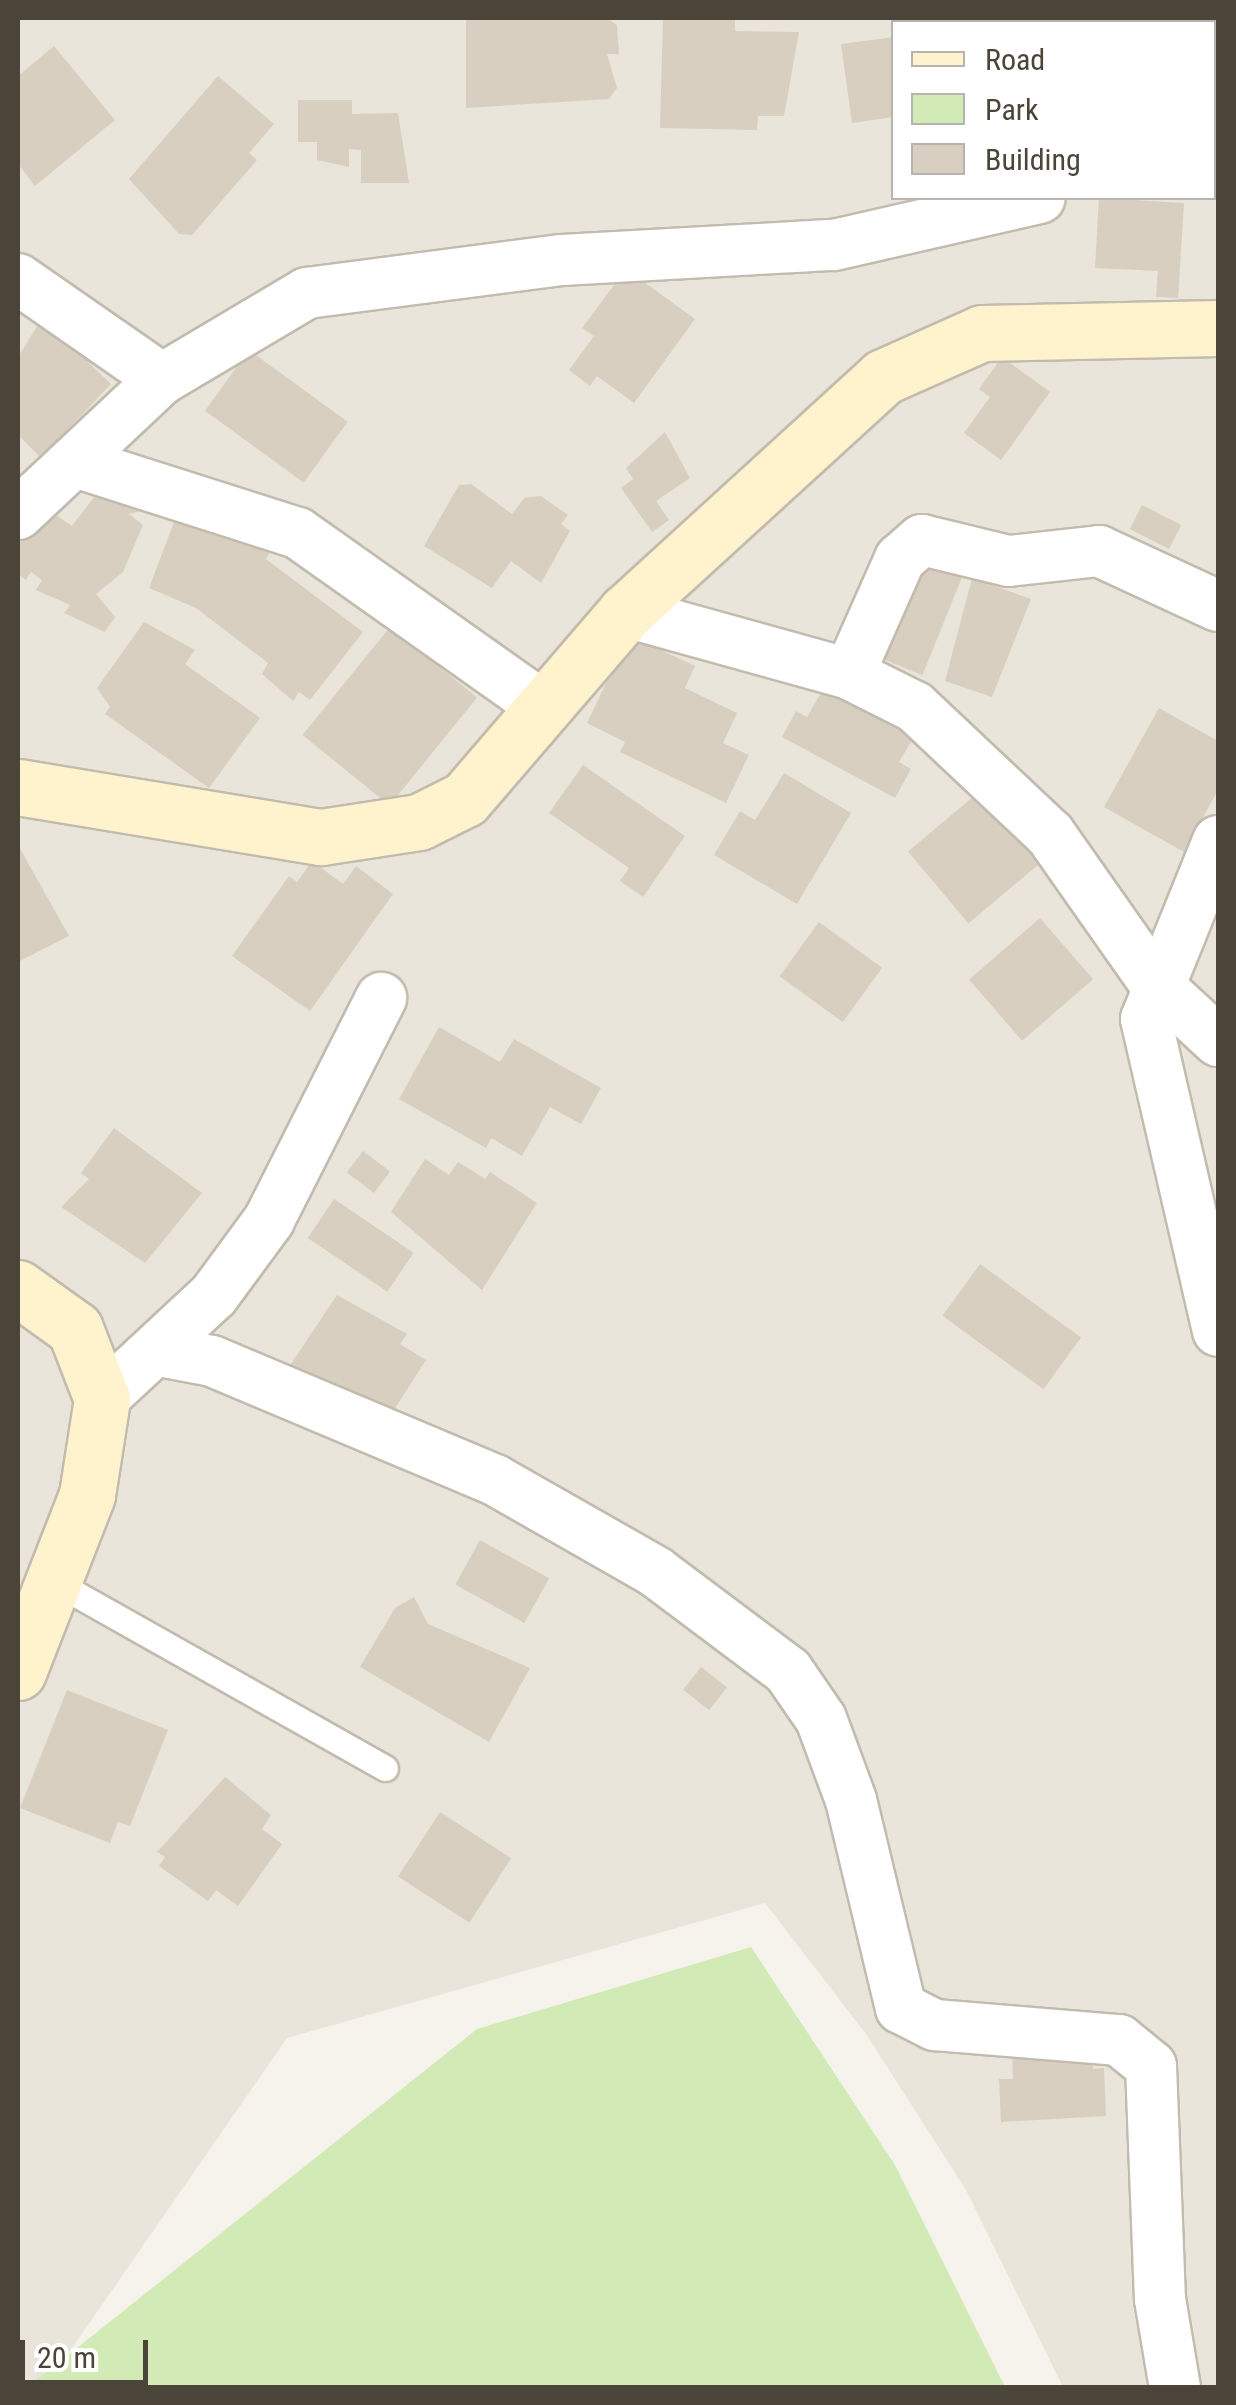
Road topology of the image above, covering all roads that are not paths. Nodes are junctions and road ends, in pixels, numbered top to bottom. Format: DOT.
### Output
graph roads {
  1 [pos="1031,200"];
  2 [pos="18,279"];
  3 [pos="1218,328"];
  4 [pos="162,380"];
  5 [pos="75,462"];
  6 [pos="18,514"];
  7 [pos="1218,606"];
  8 [pos="626,612"];
  9 [pos="849,674"];
  10 [pos="544,707"];
  11 [pos="18,786"];
  12 [pos="1218,842"];
  13 [pos="1154,982"];
  14 [pos="380,998"];
  15 [pos="1218,1041"];
  16 [pos="18,1288"];
  17 [pos="1218,1330"];
  18 [pos="158,1351"];
  19 [pos="102,1400"];
  20 [pos="53,1581"];
  21 [pos="18,1672"];
  22 [pos="385,1768"];
  23 [pos="1175,2388"];
  1 -- 4 [label="street"];
  2 -- 4 [label="street"];
  3 -- 8 [label="main road"];
  4 -- 5 [label="street"];
  5 -- 6 [label="street"];
  5 -- 10 [label="street"];
  7 -- 9 [label="street"];
  8 -- 9 [label="street"];
  8 -- 10 [label="main road"];
  9 -- 13 [label="street"];
  10 -- 11 [label="main road"];
  12 -- 13 [label="street"];
  13 -- 15 [label="street"];
  13 -- 17 [label="street"];
  14 -- 18 [label="street"];
  16 -- 19 [label="main road"];
  18 -- 19 [label="street"];
  18 -- 23 [label="street"];
  19 -- 20 [label="main road"];
  20 -- 21 [label="main road"];
  20 -- 22 [label="lane"];
}
